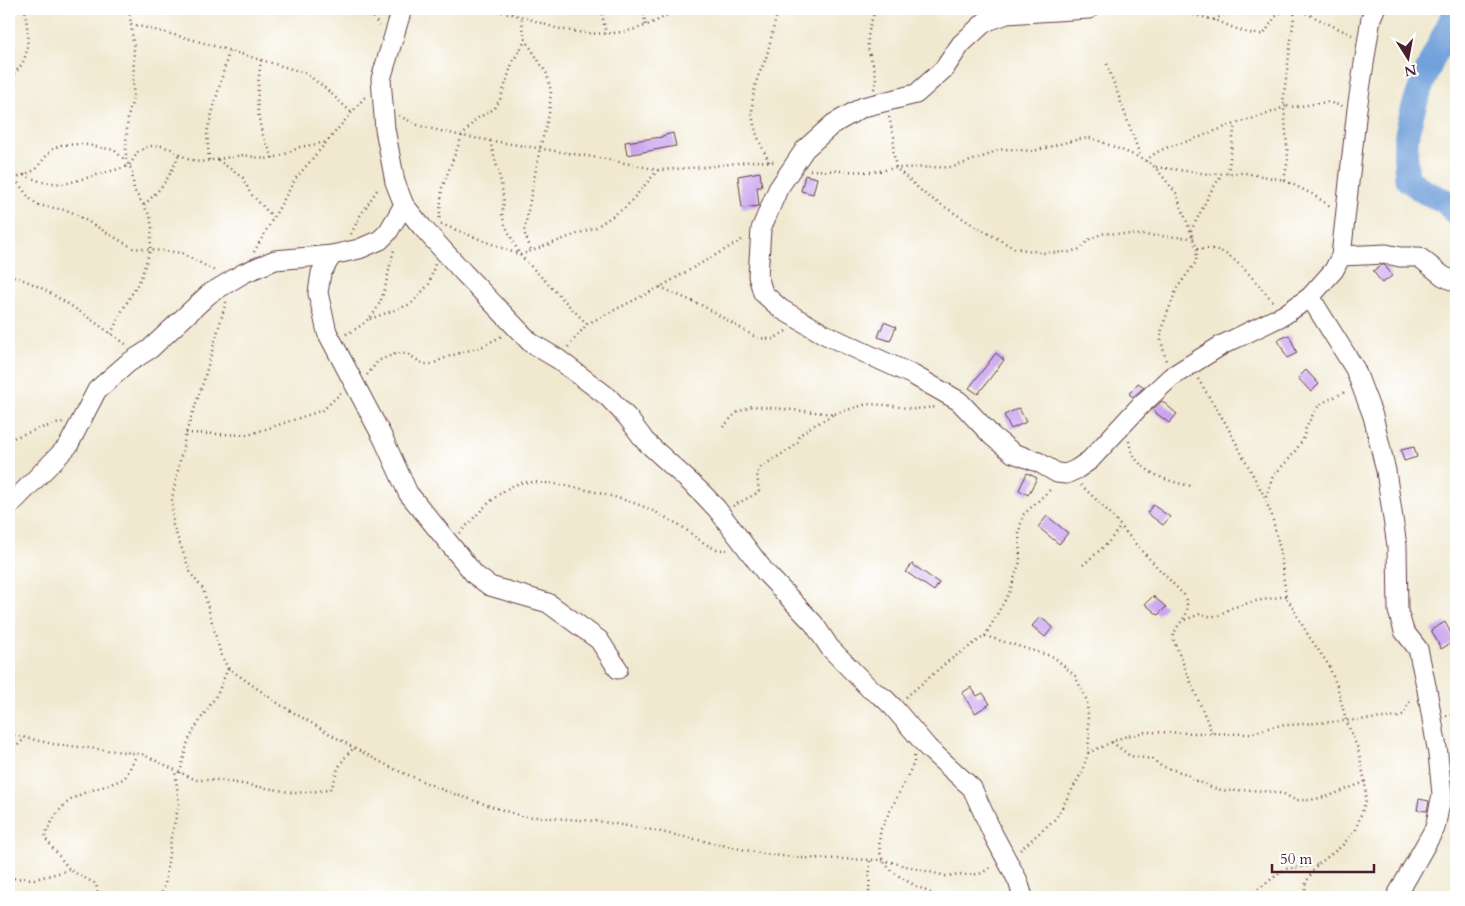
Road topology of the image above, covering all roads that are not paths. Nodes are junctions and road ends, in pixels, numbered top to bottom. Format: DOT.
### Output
graph roads {
  1 [pos="402,9"];
  2 [pos="1089,9"];
  3 [pos="1375,9"];
  4 [pos="404,204"];
  5 [pos="337,254"];
  6 [pos="1341,256"];
  7 [pos="1456,282"];
  8 [pos="1310,297"];
  9 [pos="9,506"];
  10 [pos="618,669"];
  11 [pos="1023,897"];
  12 [pos="1396,897"];
  1 -- 4 [label="street"];
  2 -- 8 [label="street"];
  3 -- 6 [label="street"];
  4 -- 5 [label="street"];
  4 -- 11 [label="street"];
  5 -- 9 [label="street"];
  5 -- 10 [label="street"];
  6 -- 7 [label="street"];
  6 -- 8 [label="street"];
  8 -- 12 [label="street"];
}
